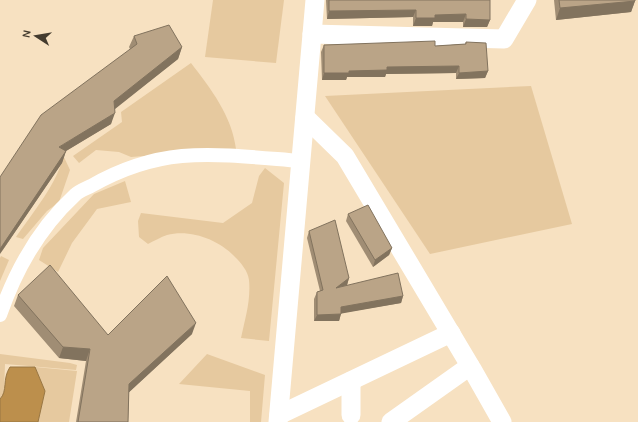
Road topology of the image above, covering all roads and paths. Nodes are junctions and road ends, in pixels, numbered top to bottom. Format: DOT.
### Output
graph roads {
  1 [pos="315,0"];
  2 [pos="527,0"];
  3 [pos="312,34"];
  4 [pos="305,117"];
  5 [pos="300,161"];
  6 [pos="0,315"];
  7 [pos="451,333"];
  8 [pos="470,366"];
  9 [pos="351,381"];
  10 [pos="351,415"];
  11 [pos="278,418"];
  12 [pos="391,422"];
  13 [pos="502,422"];
  1 -- 3 [label="street"];
  2 -- 3 [label="street"];
  3 -- 4 [label="street"];
  4 -- 5 [label="street"];
  4 -- 7 [label="street"];
  5 -- 6 [label="street"];
  5 -- 11 [label="street"];
  7 -- 8 [label="street"];
  7 -- 9 [label="street"];
  8 -- 12 [label="street"];
  8 -- 13 [label="street"];
  9 -- 10 [label="street"];
  9 -- 11 [label="street"];
}
